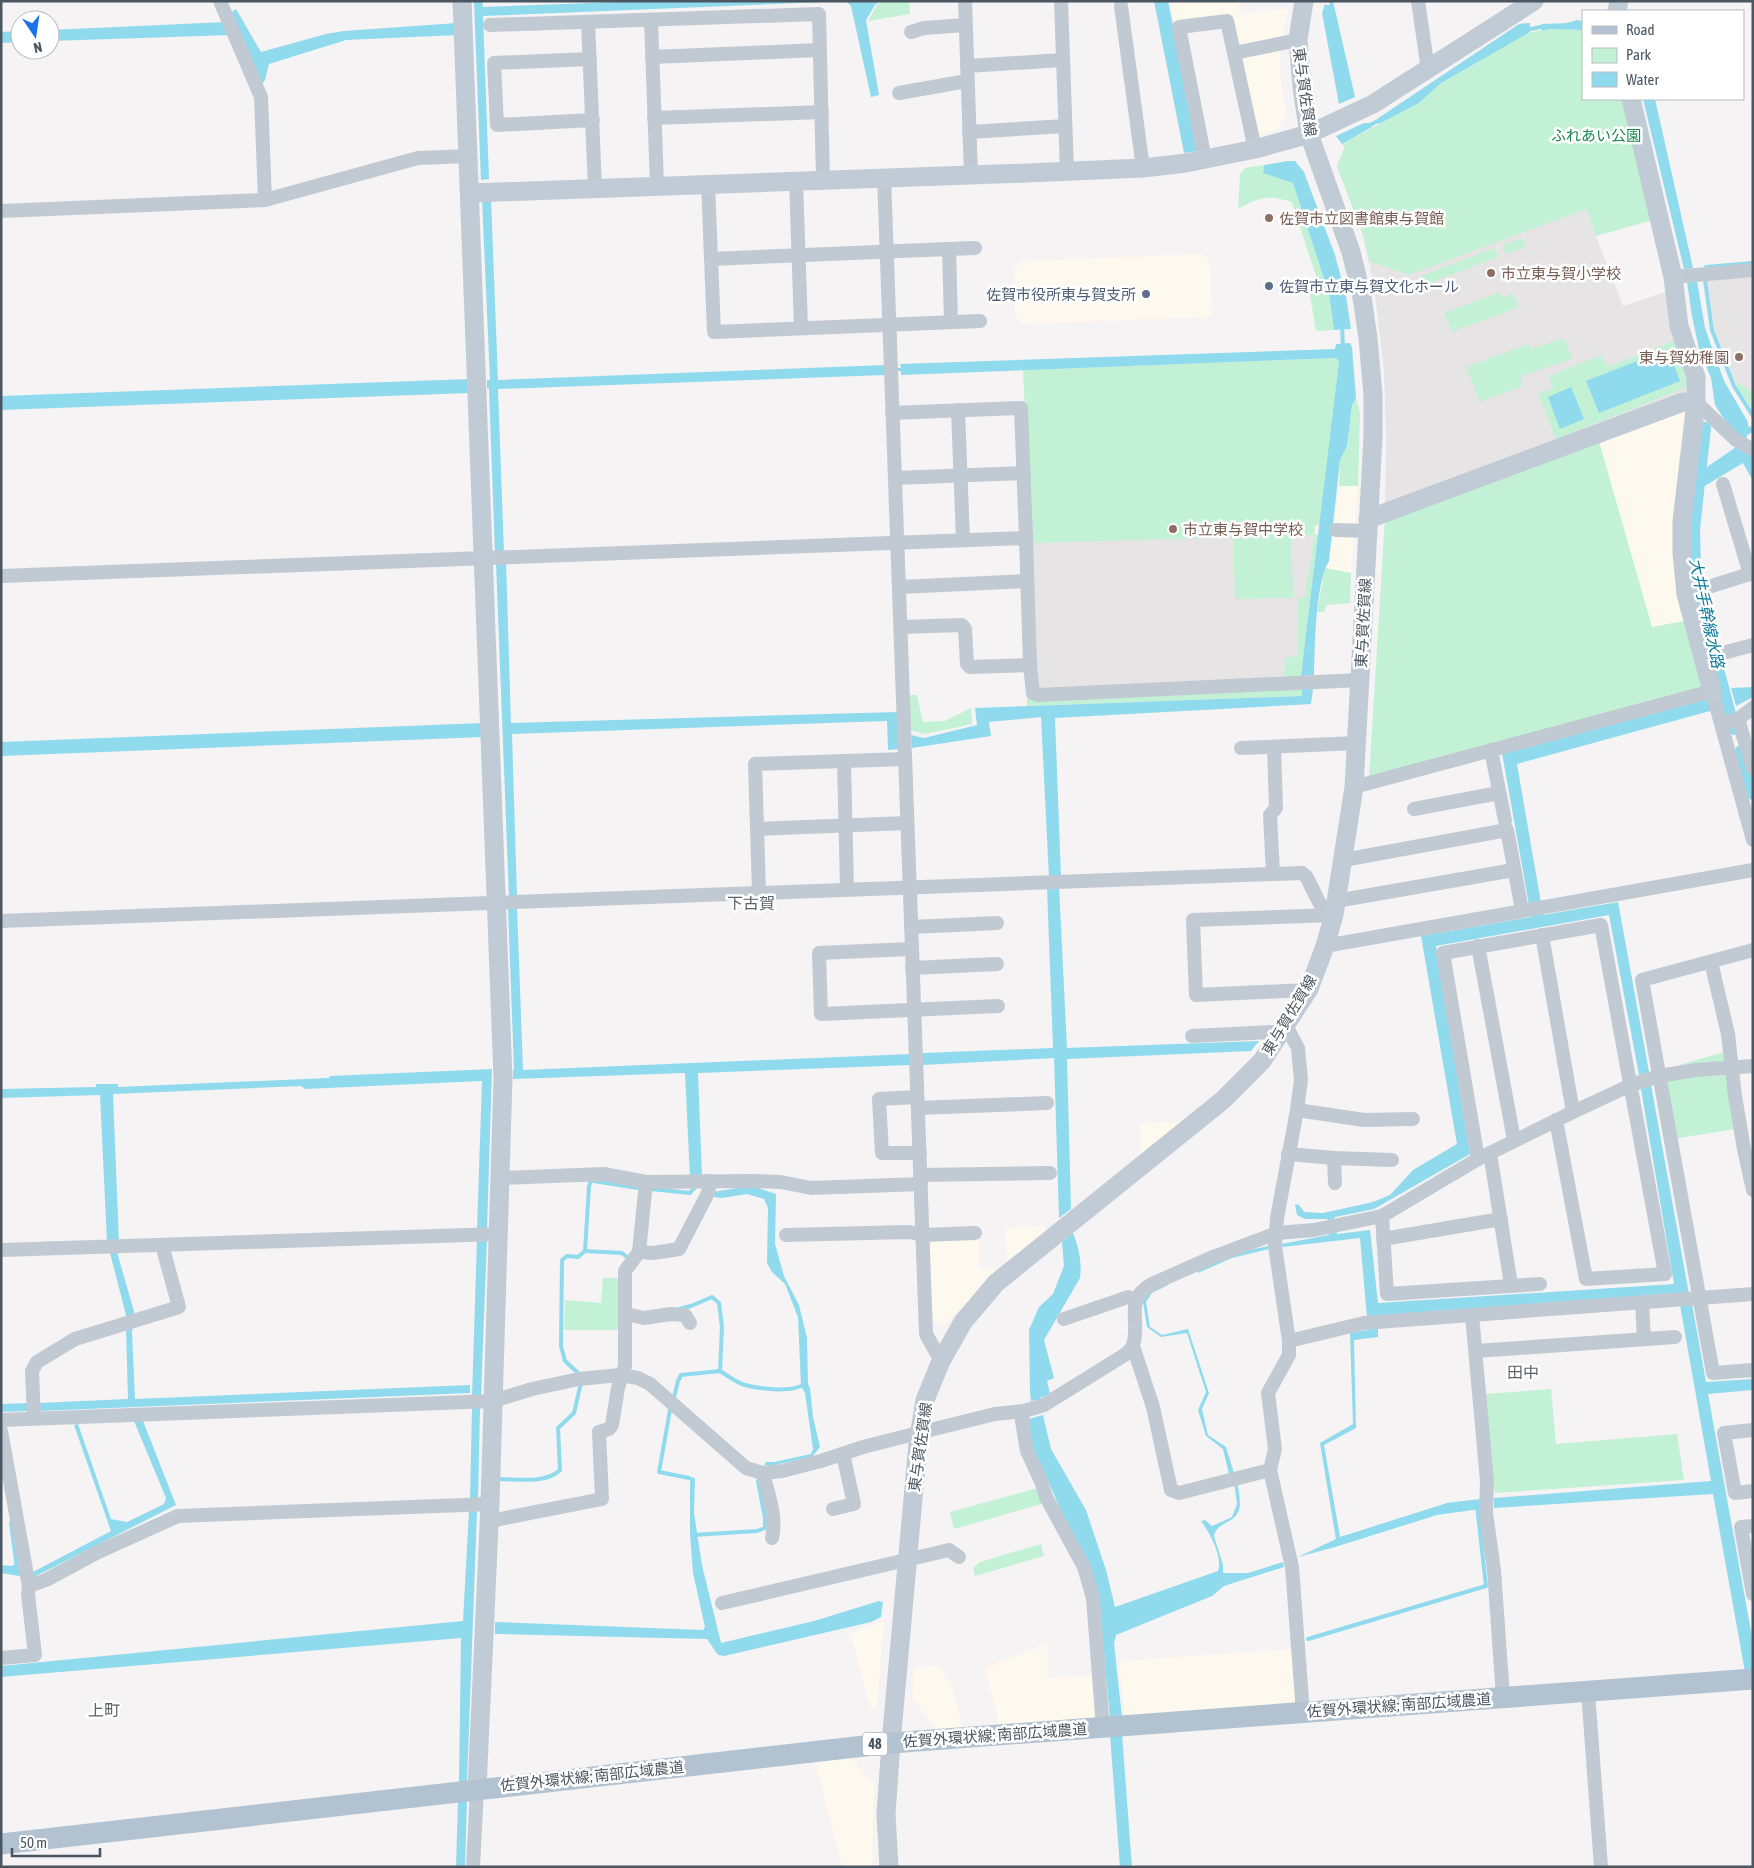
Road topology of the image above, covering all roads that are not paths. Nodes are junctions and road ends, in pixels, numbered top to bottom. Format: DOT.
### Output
graph roads {
  1 [pos="220,1"];
  2 [pos="462,1"];
  3 [pos="965,1"];
  4 [pos="1061,1"];
  5 [pos="1304,1"];
  6 [pos="1418,1"];
  7 [pos="1534,1"];
  8 [pos="1121,6"];
  9 [pos="651,20"];
  10 [pos="588,22"];
  11 [pos="490,25"];
  12 [pos="966,25"];
  13 [pos="911,32"];
  14 [pos="1298,40"];
  15 [pos="820,50"];
  16 [pos="1234,53"];
  17 [pos="652,57"];
  18 [pos="590,59"];
  19 [pos="1063,60"];
  20 [pos="967,66"];
  21 [pos="1428,70"];
  22 [pos="967,81"];
  23 [pos="899,93"];
  24 [pos="1631,100"];
  25 [pos="822,112"];
  26 [pos="654,118"];
  27 [pos="592,120"];
  28 [pos="1065,126"];
  29 [pos="969,132"];
  30 [pos="1309,134"];
  31 [pos="1203,149"];
  32 [pos="1255,149"];
  33 [pos="468,156"];
  34 [pos="1143,168"];
  35 [pos="1067,171"];
  36 [pos="971,175"];
  37 [pos="884,177"];
  38 [pos="823,179"];
  39 [pos="796,180"];
  40 [pos="708,183"];
  41 [pos="657,185"];
  42 [pos="595,188"];
  43 [pos="470,192"];
  44 [pos="265,200"];
  45 [pos="1,211"];
  46 [pos="975,248"];
  47 [pos="949,249"];
  48 [pos="887,252"];
  49 [pos="798,255"];
  50 [pos="711,259"];
  51 [pos="1753,270"];
  52 [pos="1673,277"];
  53 [pos="980,321"];
  54 [pos="951,322"];
  55 [pos="889,325"];
  56 [pos="801,328"];
  57 [pos="1696,402"];
  58 [pos="958,410"];
  59 [pos="892,413"];
  60 [pos="1745,446"];
  61 [pos="1024,473"];
  62 [pos="960,475"];
  63 [pos="895,478"];
  64 [pos="1723,484"];
  65 [pos="1368,525"];
  66 [pos="1336,530"];
  67 [pos="1026,538"];
  68 [pos="963,540"];
  69 [pos="897,542"];
  70 [pos="484,558"];
  71 [pos="1752,574"];
  72 [pos="1,576"];
  73 [pos="1027,582"];
  74 [pos="899,587"];
  75 [pos="1694,591"];
  76 [pos="901,627"];
  77 [pos="1753,645"];
  78 [pos="1711,656"];
  79 [pos="1030,665"];
  80 [pos="1360,680"];
  81 [pos="1712,691"];
  82 [pos="1753,708"];
  83 [pos="1729,722"];
  84 [pos="1357,743"];
  85 [pos="1274,747"];
  86 [pos="1241,748"];
  87 [pos="1491,750"];
  88 [pos="905,759"];
  89 [pos="844,761"];
  90 [pos="1753,769"];
  91 [pos="1354,787"];
  92 [pos="1500,793"];
  93 [pos="1414,809"];
  94 [pos="1505,821"];
  95 [pos="907,823"];
  96 [pos="846,826"];
  97 [pos="758,829"];
  98 [pos="1753,840"];
  99 [pos="1343,858"];
  100 [pos="1514,870"];
  101 [pos="1753,870"];
  102 [pos="1274,874"];
  103 [pos="909,887"];
  104 [pos="848,889"];
  105 [pos="759,892"];
  106 [pos="496,903"];
  107 [pos="1335,908"];
  108 [pos="1522,910"];
  109 [pos="1,920"];
  110 [pos="997,923"];
  111 [pos="911,928"];
  112 [pos="1542,935"];
  113 [pos="1325,946"];
  114 [pos="1478,946"];
  115 [pos="911,949"];
  116 [pos="1753,950"];
  117 [pos="1711,962"];
  118 [pos="997,964"];
  119 [pos="912,968"];
  120 [pos="1308,990"];
  121 [pos="998,1006"];
  122 [pos="914,1010"];
  123 [pos="1283,1030"];
  124 [pos="1192,1036"];
  125 [pos="1753,1066"];
  126 [pos="1733,1067"];
  127 [pos="1660,1076"];
  128 [pos="1631,1085"];
  129 [pos="918,1103"];
  130 [pos="1046,1103"];
  131 [pos="1297,1110"];
  132 [pos="1573,1112"];
  133 [pos="1413,1119"];
  134 [pos="1556,1120"];
  135 [pos="1514,1140"];
  136 [pos="920,1153"];
  137 [pos="1288,1154"];
  138 [pos="1484,1156"];
  139 [pos="1334,1158"];
  140 [pos="1392,1160"];
  141 [pos="1050,1173"];
  142 [pos="500,1178"];
  143 [pos="921,1179"];
  144 [pos="707,1181"];
  145 [pos="646,1182"];
  146 [pos="1335,1183"];
  147 [pos="1753,1190"];
  148 [pos="1382,1216"];
  149 [pos="1501,1219"];
  150 [pos="975,1233"];
  151 [pos="1277,1233"];
  152 [pos="499,1234"];
  153 [pos="786,1235"];
  154 [pos="923,1235"];
  155 [pos="1384,1239"];
  156 [pos="162,1245"];
  157 [pos="1,1250"];
  158 [pos="639,1252"];
  159 [pos="1540,1284"];
  160 [pos="1511,1285"];
  161 [pos="1753,1294"];
  162 [pos="1699,1298"];
  163 [pos="1136,1300"];
  164 [pos="1642,1302"];
  165 [pos="626,1314"];
  166 [pos="1472,1315"];
  167 [pos="1064,1319"];
  168 [pos="690,1323"];
  169 [pos="1675,1337"];
  170 [pos="1644,1339"];
  171 [pos="1289,1341"];
  172 [pos="1133,1346"];
  173 [pos="1476,1351"];
  174 [pos="942,1361"];
  175 [pos="1753,1370"];
  176 [pos="620,1375"];
  177 [pos="493,1401"];
  178 [pos="1024,1411"];
  179 [pos="34,1418"];
  180 [pos="1,1420"];
  181 [pos="1753,1430"];
  182 [pos="1,1431"];
  183 [pos="919,1433"];
  184 [pos="843,1454"];
  185 [pos="1270,1470"];
  186 [pos="763,1473"];
  187 [pos="1753,1491"];
  188 [pos="833,1509"];
  189 [pos="490,1512"];
  190 [pos="1753,1526"];
  191 [pos="772,1538"];
  192 [pos="959,1557"];
  193 [pos="907,1560"];
  194 [pos="29,1586"];
  195 [pos="1753,1593"];
  196 [pos="722,1603"];
  197 [pos="1,1658"];
  198 [pos="1753,1679"];
  199 [pos="1588,1692"];
  200 [pos="1503,1697"];
  201 [pos="1303,1713"];
  202 [pos="1103,1728"];
  203 [pos="890,1743"];
  204 [pos="477,1789"];
  205 [pos="1,1844"];
  206 [pos="473,1867"];
  207 [pos="889,1867"];
  208 [pos="1601,1867"];
  1 -- 44 [label="street"];
  2 -- 33 [label="street"];
  3 -- 12 [label="street"];
  4 -- 19 [label="street"];
  5 -- 14 [label="street, 東与賀佐賀線"];
  6 -- 21 [label="street"];
  7 -- 21 [label="street"];
  8 -- 34 [label="street"];
  9 -- 10 [label="street"];
  9 -- 15 [label="street"];
  9 -- 17 [label="street"];
  10 -- 11 [label="street"];
  10 -- 18 [label="street"];
  12 -- 13 [label="street"];
  12 -- 20 [label="street"];
  14 -- 16 [label="street"];
  14 -- 30 [label="street, 東与賀佐賀線"];
  15 -- 17 [label="street"];
  15 -- 25 [label="street"];
  16 -- 31 [label="street"];
  16 -- 32 [label="street"];
  17 -- 26 [label="street"];
  18 -- 27 [label="street"];
  18 -- 27 [label="street"];
  19 -- 20 [label="street"];
  19 -- 28 [label="street"];
  20 -- 22 [label="street"];
  21 -- 30 [label="street"];
  22 -- 23 [label="street"];
  22 -- 29 [label="street"];
  24 -- 52 [label="street"];
  25 -- 26 [label="street"];
  25 -- 38 [label="street"];
  26 -- 41 [label="street"];
  27 -- 42 [label="street"];
  28 -- 29 [label="street"];
  28 -- 35 [label="street"];
  29 -- 36 [label="street"];
  30 -- 32 [label="street"];
  30 -- 65 [label="street, 東与賀佐賀線"];
  32 -- 34 [label="street"];
  33 -- 43 [label="street"];
  33 -- 44 [label="street"];
  34 -- 35 [label="street"];
  35 -- 36 [label="street"];
  36 -- 37 [label="street"];
  37 -- 38 [label="street"];
  37 -- 48 [label="street"];
  38 -- 39 [label="street"];
  39 -- 40 [label="street"];
  39 -- 49 [label="street"];
  40 -- 41 [label="street"];
  40 -- 50 [label="street"];
  41 -- 42 [label="street"];
  42 -- 43 [label="street"];
  43 -- 70 [label="street"];
  44 -- 45 [label="street"];
  46 -- 47 [label="street"];
  47 -- 48 [label="street"];
  47 -- 54 [label="street"];
  48 -- 49 [label="street"];
  48 -- 55 [label="street"];
  49 -- 50 [label="street"];
  49 -- 56 [label="street"];
  50 -- 56 [label="street"];
  51 -- 52 [label="street"];
  52 -- 57 [label="street"];
  53 -- 54 [label="street"];
  54 -- 55 [label="street"];
  55 -- 56 [label="street"];
  55 -- 59 [label="street"];
  57 -- 60 [label="street"];
  57 -- 65 [label="street"];
  57 -- 75 [label="street"];
  58 -- 59 [label="street"];
  58 -- 61 [label="street"];
  58 -- 62 [label="street"];
  59 -- 63 [label="street"];
  61 -- 62 [label="street"];
  61 -- 67 [label="street"];
  62 -- 63 [label="street"];
  62 -- 68 [label="street"];
  63 -- 69 [label="street"];
  64 -- 71 [label="street"];
  65 -- 66 [label="street"];
  65 -- 80 [label="street, 東与賀佐賀線"];
  67 -- 68 [label="street"];
  67 -- 73 [label="street"];
  68 -- 69 [label="street"];
  69 -- 70 [label="street"];
  69 -- 74 [label="street"];
  70 -- 72 [label="street"];
  70 -- 106 [label="street"];
  71 -- 75 [label="street"];
  73 -- 74 [label="street"];
  73 -- 79 [label="street"];
  74 -- 76 [label="street"];
  75 -- 78 [label="street"];
  76 -- 79 [label="street"];
  76 -- 88 [label="street"];
  77 -- 78 [label="street"];
  78 -- 81 [label="street"];
  79 -- 80 [label="street"];
  80 -- 84 [label="street, 東与賀佐賀線"];
  81 -- 83 [label="street"];
  81 -- 87 [label="street"];
  82 -- 83 [label="street"];
  83 -- 90 [label="street"];
  83 -- 98 [label="street"];
  84 -- 85 [label="street"];
  84 -- 91 [label="street, 東与賀佐賀線"];
  85 -- 86 [label="street"];
  85 -- 102 [label="street"];
  87 -- 91 [label="street"];
  87 -- 92 [label="street"];
  88 -- 89 [label="street"];
  88 -- 95 [label="street"];
  89 -- 96 [label="street"];
  89 -- 97 [label="street"];
  91 -- 99 [label="street, 東与賀佐賀線"];
  92 -- 93 [label="street"];
  92 -- 94 [label="street"];
  95 -- 96 [label="street"];
  95 -- 103 [label="street"];
  96 -- 97 [label="street"];
  96 -- 104 [label="street"];
  97 -- 105 [label="street"];
  99 -- 100 [label="street"];
  99 -- 107 [label="street, 東与賀佐賀線"];
  100 -- 107 [label="street"];
  100 -- 108 [label="street"];
  101 -- 108 [label="street"];
  102 -- 103 [label="street"];
  102 -- 107 [label="street"];
  103 -- 104 [label="street"];
  103 -- 111 [label="street"];
  104 -- 105 [label="street"];
  105 -- 106 [label="street"];
  106 -- 109 [label="street"];
  106 -- 142 [label="street"];
  107 -- 113 [label="street, 東与賀佐賀線"];
  107 -- 120 [label="street"];
  108 -- 113 [label="street"];
  110 -- 111 [label="street"];
  111 -- 115 [label="street"];
  112 -- 114 [label="street"];
  112 -- 128 [label="street"];
  112 -- 132 [label="street"];
  113 -- 120 [label="street, 東与賀佐賀線"];
  114 -- 135 [label="street"];
  114 -- 138 [label="street"];
  115 -- 119 [label="street"];
  115 -- 122 [label="street"];
  116 -- 117 [label="street"];
  117 -- 126 [label="street"];
  117 -- 127 [label="street"];
  118 -- 119 [label="street"];
  119 -- 122 [label="street"];
  120 -- 123 [label="street, 東与賀佐賀線"];
  121 -- 122 [label="street"];
  122 -- 129 [label="street"];
  123 -- 124 [label="street"];
  123 -- 131 [label="street"];
  123 -- 174 [label="street, 東与賀佐賀線"];
  125 -- 126 [label="street"];
  126 -- 127 [label="street"];
  126 -- 147 [label="street"];
  127 -- 128 [label="street"];
  127 -- 162 [label="street"];
  128 -- 132 [label="street"];
  128 -- 134 [label="street"];
  129 -- 130 [label="street"];
  129 -- 136 [label="street"];
  129 -- 136 [label="street"];
  131 -- 133 [label="street"];
  131 -- 137 [label="street"];
  132 -- 134 [label="street"];
  134 -- 135 [label="street"];
  135 -- 138 [label="street"];
  136 -- 143 [label="street"];
  137 -- 139 [label="street"];
  137 -- 151 [label="street"];
  138 -- 148 [label="street"];
  138 -- 149 [label="street"];
  139 -- 140 [label="street"];
  139 -- 146 [label="street"];
  141 -- 143 [label="street"];
  142 -- 145 [label="street"];
  142 -- 152 [label="street"];
  143 -- 144 [label="street"];
  143 -- 154 [label="street"];
  144 -- 145 [label="street"];
  144 -- 158 [label="street"];
  145 -- 158 [label="street"];
  148 -- 151 [label="street"];
  148 -- 155 [label="street"];
  149 -- 155 [label="street"];
  149 -- 160 [label="street"];
  150 -- 154 [label="street"];
  151 -- 163 [label="street"];
  151 -- 171 [label="street"];
  152 -- 156 [label="street"];
  152 -- 177 [label="street"];
  153 -- 154 [label="street"];
  154 -- 174 [label="street"];
  155 -- 160 [label="street"];
  156 -- 157 [label="street"];
  156 -- 179 [label="street"];
  158 -- 165 [label="street"];
  159 -- 160 [label="street"];
  161 -- 162 [label="street"];
  162 -- 164 [label="street"];
  162 -- 175 [label="street"];
  163 -- 167 [label="street"];
  163 -- 172 [label="street"];
  164 -- 166 [label="street"];
  164 -- 170 [label="street"];
  165 -- 168 [label="street"];
  165 -- 176 [label="street"];
  166 -- 171 [label="street"];
  166 -- 173 [label="street"];
  169 -- 170 [label="street"];
  170 -- 173 [label="street"];
  171 -- 185 [label="street"];
  172 -- 178 [label="street"];
  172 -- 185 [label="street"];
  173 -- 200 [label="street"];
  174 -- 183 [label="street, 東与賀佐賀線"];
  176 -- 177 [label="street"];
  176 -- 186 [label="street"];
  176 -- 189 [label="street"];
  177 -- 179 [label="street"];
  177 -- 189 [label="street"];
  178 -- 183 [label="street"];
  178 -- 202 [label="street"];
  179 -- 180 [label="street"];
  181 -- 187 [label="street"];
  182 -- 194 [label="street"];
  183 -- 184 [label="street"];
  183 -- 193 [label="street, 東与賀佐賀線"];
  184 -- 186 [label="street"];
  184 -- 188 [label="street"];
  185 -- 201 [label="street"];
  186 -- 191 [label="street"];
  189 -- 194 [label="street"];
  189 -- 204 [label="street"];
  190 -- 195 [label="street"];
  192 -- 193 [label="street"];
  193 -- 196 [label="street"];
  193 -- 203 [label="street, 東与賀佐賀線"];
  194 -- 197 [label="street"];
  198 -- 199 [label="main road, 佐賀外環状線; 南部広域農道 / 48"];
  199 -- 200 [label="main road, 佐賀外環状線; 南部広域農道 / 48"];
  199 -- 208 [label="street"];
  200 -- 201 [label="main road, 佐賀外環状線; 南部広域農道 / 48"];
  201 -- 202 [label="main road, 佐賀外環状線; 南部広域農道 / 48"];
  202 -- 203 [label="main road, 佐賀外環状線; 南部広域農道 / 48"];
  203 -- 204 [label="main road, 佐賀外環状線; 南部広域農道 / 48"];
  203 -- 207 [label="street, 東与賀佐賀線"];
  204 -- 205 [label="main road, 佐賀外環状線; 南部広域農道 / 48"];
  204 -- 206 [label="street"];
}
